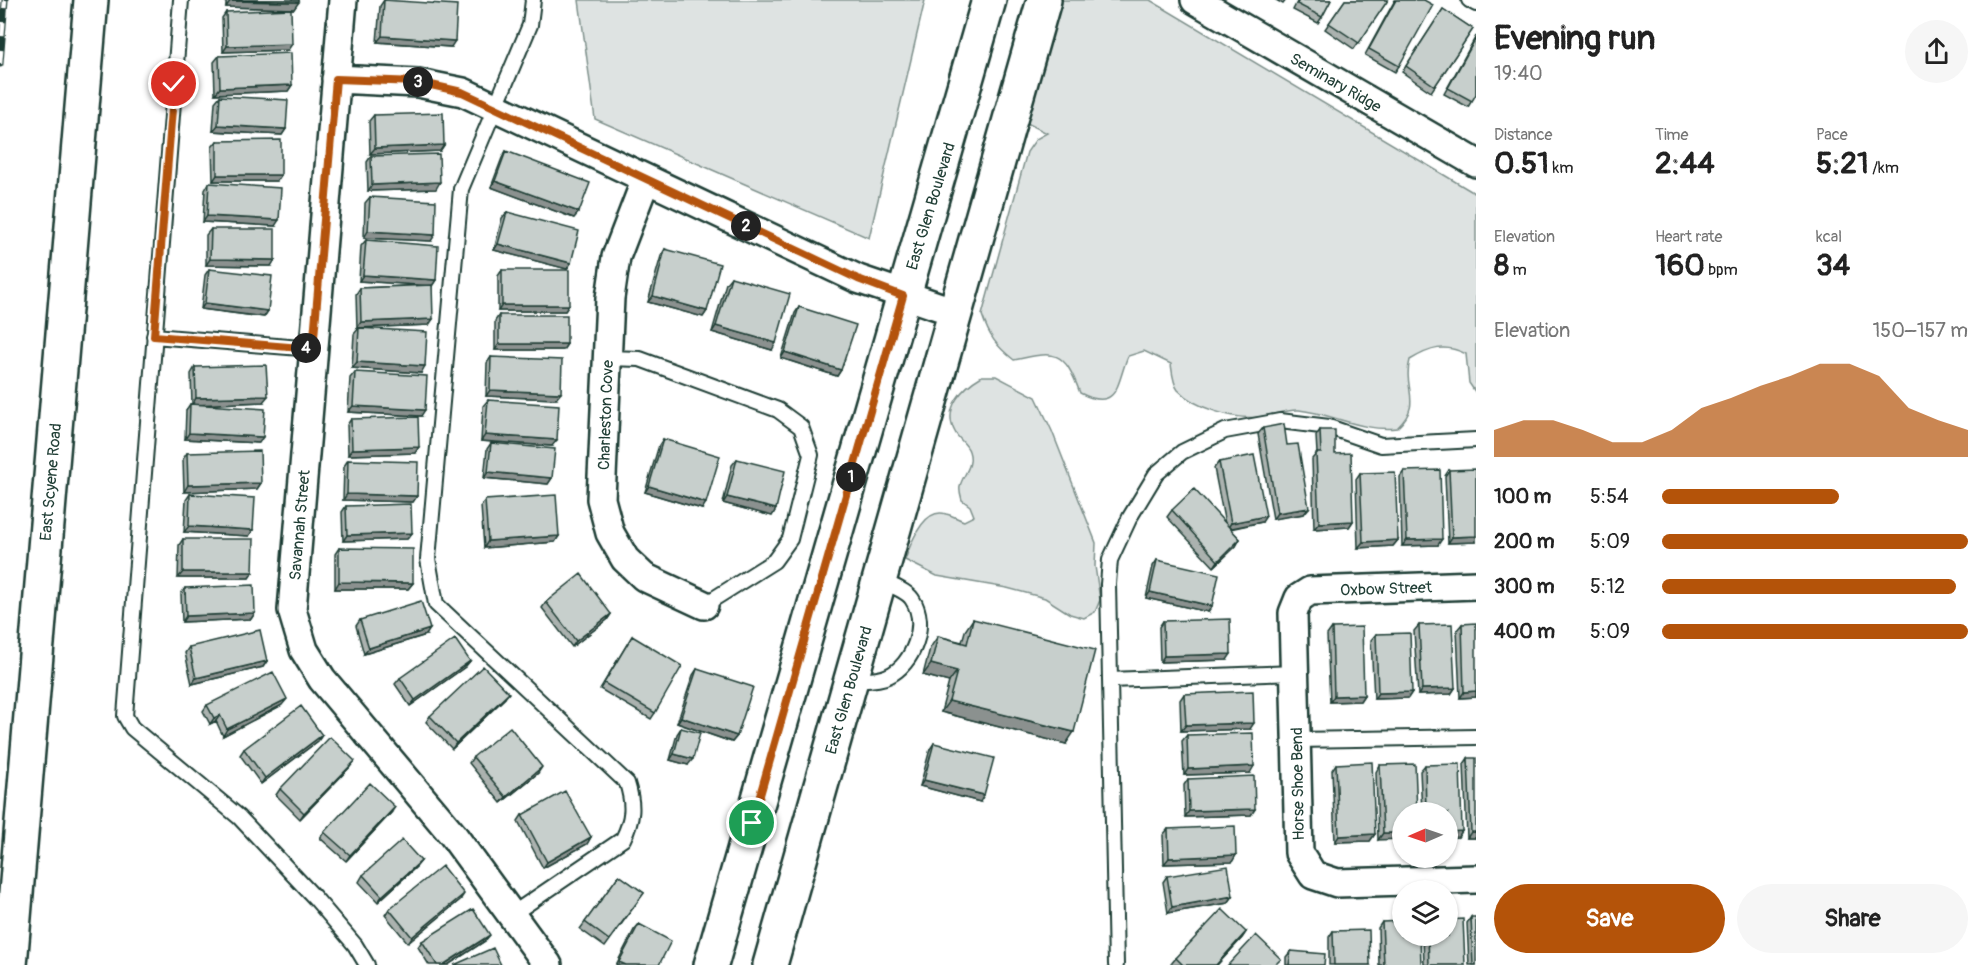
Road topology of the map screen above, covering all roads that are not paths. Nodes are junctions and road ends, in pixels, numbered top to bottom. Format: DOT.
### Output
graph roads {
  1 [pos="91,0"];
  2 [pos="181,0"];
  3 [pos="343,0"];
  4 [pos="533,0"];
  5 [pos="989,0"];
  6 [pos="1044,0"];
  7 [pos="1195,0"];
  8 [pos="1469,0"];
  9 [pos="1476,4"];
  10 [pos="336,79"];
  11 [pos="496,108"];
  12 [pos="1476,163"];
  13 [pos="646,179"];
  14 [pos="903,296"];
  15 [pos="956,312"];
  16 [pos="154,336"];
  17 [pos="313,349"];
  18 [pos="607,358"];
  19 [pos="1476,440"];
  20 [pos="879,581"];
  21 [pos="1476,585"];
  22 [pos="1299,598"];
  23 [pos="704,605"];
  24 [pos="1294,674"];
  25 [pos="1110,680"];
  26 [pos="851,681"];
  27 [pos="1476,737"];
  28 [pos="1296,740"];
  29 [pos="1476,879"];
  30 [pos="511,915"];
  31 [pos="10,965"];
  32 [pos="367,965"];
  33 [pos="548,965"];
  34 [pos="711,965"];
  35 [pos="770,965"];
  36 [pos="1116,965"];
  1 -- 31 [label="main road, East Scyene Road"];
  2 -- 16 [label="lane"];
  3 -- 10 [label="street, Savannah Street"];
  4 -- 11 [label="lane"];
  5 -- 14 [label="main road, East Glen Boulevard"];
  6 -- 15 [label="main road, East Glen Boulevard"];
  7 -- 12 [label="street, Seminary Ridge"];
  8 -- 9 [label="lane"];
  10 -- 11 [label="street"];
  10 -- 17 [label="street, Savannah Street"];
  11 -- 13 [label="street"];
  11 -- 30 [label="lane"];
  13 -- 14 [label="street"];
  13 -- 18 [label="street, Charleston Cove"];
  14 -- 15 [label="street"];
  14 -- 34 [label="main road, East Glen Boulevard"];
  15 -- 20 [label="main road, East Glen Boulevard"];
  16 -- 17 [label="lane"];
  16 -- 32 [label="lane"];
  17 -- 30 [label="street, Savannah Street"];
  18 -- 23 [label="street, Charleston Cove"];
  18 -- 23 [label="lane"];
  19 -- 25 [label="lane"];
  20 -- 26 [label="main road, East Glen Boulevard"];
  20 -- 26 [label="lane"];
  21 -- 22 [label="street, Oxbow Street"];
  22 -- 24 [label="street, Horse Shoe Bend"];
  24 -- 25 [label="lane"];
  24 -- 28 [label="street, Horse Shoe Bend"];
  25 -- 36 [label="lane"];
  26 -- 35 [label="main road, East Glen Boulevard"];
  27 -- 28 [label="lane"];
  28 -- 29 [label="street, Horse Shoe Bend"];
  30 -- 33 [label="street, Savannah Street"];
}
